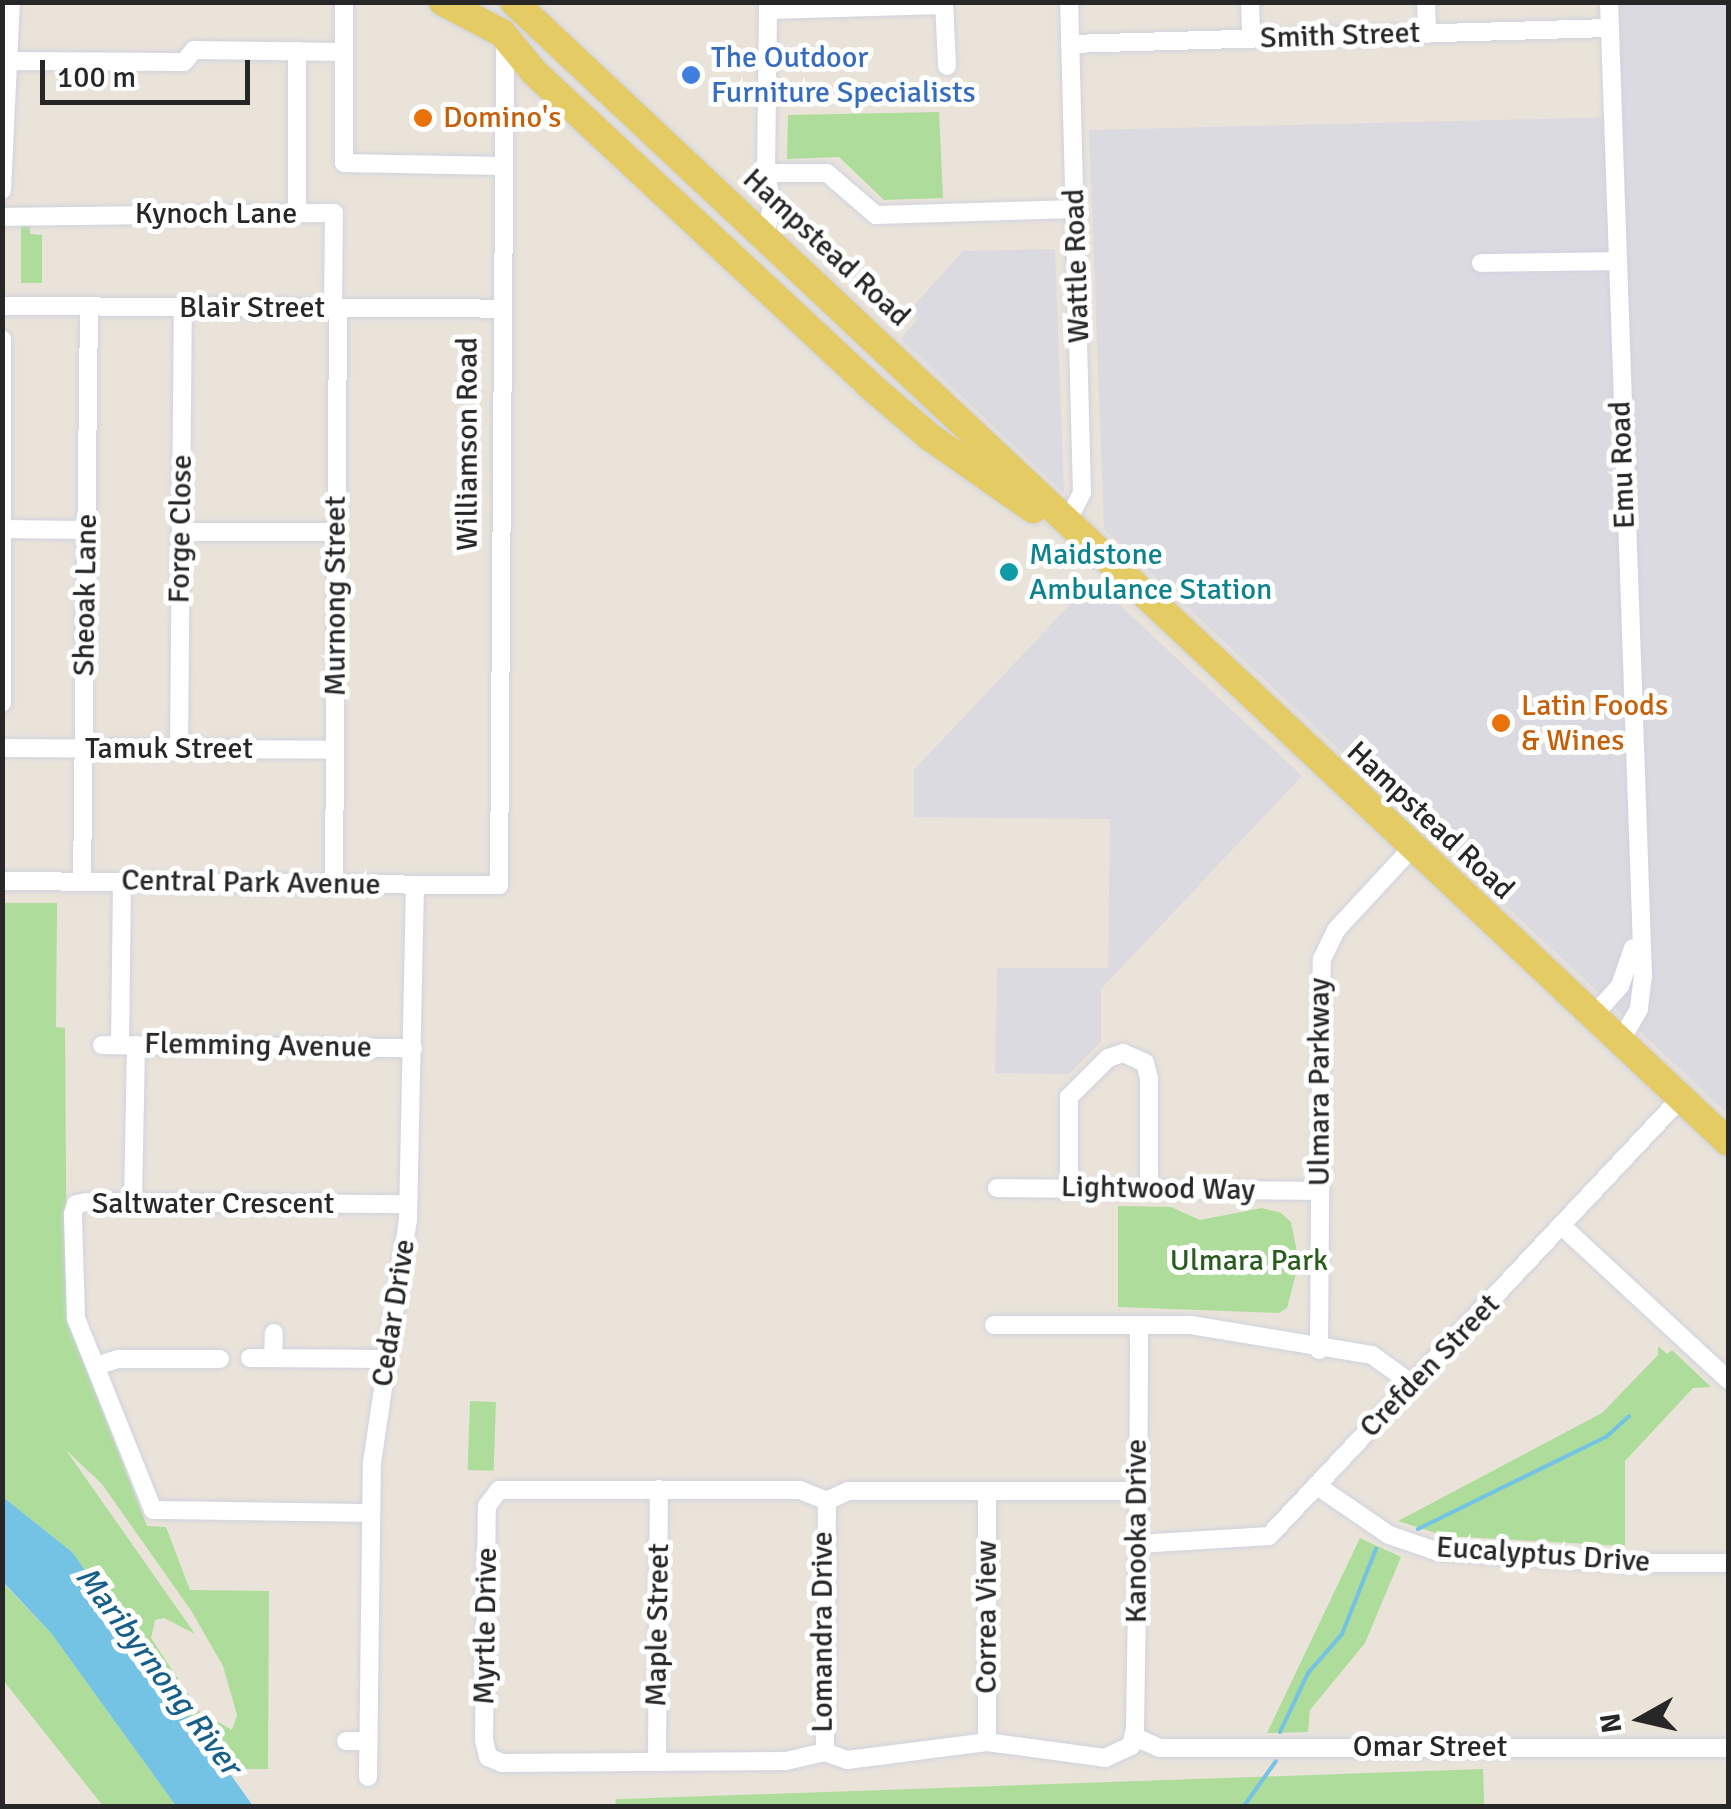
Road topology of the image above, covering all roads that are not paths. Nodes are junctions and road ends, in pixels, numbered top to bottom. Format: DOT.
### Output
graph roads {
  1 [pos="11,2"];
  2 [pos="344,2"];
  3 [pos="443,2"];
  4 [pos="506,2"];
  5 [pos="514,2"];
  6 [pos="1069,2"];
  7 [pos="1250,2"];
  8 [pos="1426,2"];
  9 [pos="1609,2"];
  10 [pos="944,4"];
  11 [pos="768,6"];
  12 [pos="1610,28"];
  13 [pos="1427,34"];
  14 [pos="505,36"];
  15 [pos="1251,39"];
  16 [pos="1070,44"];
  17 [pos="297,51"];
  18 [pos="343,52"];
  19 [pos="10,61"];
  20 [pos="947,66"];
  21 [pos="503,166"];
  22 [pos="766,173"];
  23 [pos="2,190"];
  24 [pos="1075,210"];
  25 [pos="297,213"];
  26 [pos="742,214"];
  27 [pos="2,216"];
  28 [pos="765,235"];
  29 [pos="1617,261"];
  30 [pos="1481,263"];
  31 [pos="2,306"];
  32 [pos="89,308"];
  33 [pos="184,308"];
  34 [pos="336,308"];
  35 [pos="501,309"];
  36 [pos="2,339"];
  37 [pos="1066,524"];
  38 [pos="4,529"];
  39 [pos="87,530"];
  40 [pos="182,532"];
  41 [pos="337,532"];
  42 [pos="1088,546"];
  43 [pos="2,703"];
  44 [pos="2,748"];
  45 [pos="84,748"];
  46 [pos="180,749"];
  47 [pos="335,750"];
  48 [pos="1412,848"];
  49 [pos="2,881"];
  50 [pos="82,882"];
  51 [pos="122,882"];
  52 [pos="334,884"];
  53 [pos="415,885"];
  54 [pos="500,885"];
  55 [pos="1636,928"];
  56 [pos="1592,1017"];
  57 [pos="1619,1043"];
  58 [pos="119,1045"];
  59 [pos="413,1048"];
  60 [pos="1680,1098"];
  61 [pos="1728,1142"];
  62 [pos="997,1188"];
  63 [pos="1069,1188"];
  64 [pos="1149,1189"];
  65 [pos="1320,1191"];
  66 [pos="133,1202"];
  67 [pos="408,1204"];
  68 [pos="1563,1226"];
  69 [pos="994,1325"];
  70 [pos="1138,1326"];
  71 [pos="274,1333"];
  72 [pos="1319,1350"];
  73 [pos="250,1358"];
  74 [pos="273,1358"];
  75 [pos="220,1359"];
  76 [pos="387,1359"];
  77 [pos="96,1366"];
  78 [pos="1728,1380"];
  79 [pos="1412,1384"];
  80 [pos="1316,1485"];
  81 [pos="659,1489"];
  82 [pos="987,1492"];
  83 [pos="1138,1492"];
  84 [pos="827,1501"];
  85 [pos="369,1513"];
  86 [pos="1138,1544"];
  87 [pos="1728,1562"];
  88 [pos="1135,1737"];
  89 [pos="346,1741"];
  90 [pos="367,1741"];
  91 [pos="987,1742"];
  92 [pos="1728,1748"];
  93 [pos="825,1752"];
  94 [pos="656,1762"];
  95 [pos="368,1776"];
  1 -- 19 [label="street"];
  2 -- 18 [label="street"];
  3 -- 14 [label="main road"];
  4 -- 14 [label="main road, Williamson Road"];
  5 -- 26 [label="main road, Hampstead Road"];
  6 -- 16 [label="street, Wattle Road"];
  7 -- 15 [label="street"];
  8 -- 13 [label="street"];
  9 -- 12 [label="street, Emu Road"];
  10 -- 11 [label="street"];
  10 -- 20 [label="street"];
  11 -- 22 [label="street"];
  12 -- 13 [label="street, Smith Street"];
  12 -- 29 [label="street, Emu Road"];
  13 -- 15 [label="street, Smith Street"];
  14 -- 21 [label="street, Williamson Road"];
  14 -- 42 [label="main road, Hampstead Road"];
  15 -- 16 [label="street, Smith Street"];
  16 -- 24 [label="street, Wattle Road"];
  17 -- 18 [label="street"];
  17 -- 19 [label="street"];
  17 -- 25 [label="street"];
  18 -- 21 [label="street"];
  19 -- 23 [label="street"];
  21 -- 35 [label="street, Williamson Road"];
  22 -- 24 [label="street"];
  22 -- 26 [label="street"];
  22 -- 28 [label="street"];
  24 -- 37 [label="street, Wattle Road"];
  25 -- 27 [label="street, Kynoch Lane"];
  25 -- 34 [label="street, Kynoch Lane"];
  26 -- 28 [label="main road, Hampstead Road"];
  28 -- 37 [label="main road, Hampstead Road"];
  29 -- 30 [label="street"];
  29 -- 55 [label="street, Emu Road"];
  31 -- 32 [label="street, Blair Street"];
  32 -- 33 [label="street, Blair Street"];
  32 -- 39 [label="street, Sheoak Lane"];
  33 -- 34 [label="street, Blair Street"];
  33 -- 40 [label="street, Forge Close"];
  34 -- 35 [label="street, Blair Street"];
  34 -- 41 [label="street, Murnong Street"];
  35 -- 54 [label="street, Williamson Road"];
  36 -- 38 [label="street"];
  37 -- 42 [label="main road, Hampstead Road"];
  38 -- 39 [label="street"];
  38 -- 43 [label="street"];
  39 -- 45 [label="street, Sheoak Lane"];
  40 -- 41 [label="street"];
  40 -- 46 [label="street, Forge Close"];
  41 -- 47 [label="street, Murnong Street"];
  42 -- 48 [label="main road, Hampstead Road"];
  44 -- 45 [label="street, Tamuk Street"];
  45 -- 46 [label="street, Tamuk Street"];
  45 -- 50 [label="street, Sheoak Lane"];
  46 -- 47 [label="street, Tamuk Street"];
  47 -- 52 [label="street, Murnong Street"];
  48 -- 56 [label="main road, Hampstead Road"];
  48 -- 65 [label="street, Ulmara Parkway"];
  49 -- 50 [label="street, Central Park Avenue"];
  50 -- 51 [label="street, Central Park Avenue"];
  51 -- 52 [label="street, Central Park Avenue"];
  51 -- 58 [label="street"];
  52 -- 53 [label="street, Central Park Avenue"];
  53 -- 54 [label="street, Central Park Avenue"];
  53 -- 59 [label="street, Cedar Drive"];
  55 -- 56 [label="street, Emu Road"];
  55 -- 57 [label="street, Emu Road"];
  56 -- 57 [label="main road, Hampstead Road"];
  57 -- 60 [label="main road, Hampstead Road"];
  58 -- 59 [label="street, Flemming Avenue"];
  58 -- 66 [label="street"];
  59 -- 67 [label="street, Cedar Drive"];
  60 -- 61 [label="main road, Hampstead Road"];
  60 -- 68 [label="street, Crefden Street"];
  62 -- 63 [label="street, Lightwood Way"];
  63 -- 64 [label="street, Lightwood Way"];
  63 -- 64 [label="street"];
  64 -- 65 [label="street, Lightwood Way"];
  65 -- 72 [label="street, Ulmara Parkway"];
  66 -- 67 [label="street, Saltwater Crescent"];
  66 -- 77 [label="street, Saltwater Crescent"];
  67 -- 76 [label="street, Cedar Drive"];
  68 -- 78 [label="street"];
  68 -- 79 [label="street, Crefden Street"];
  69 -- 70 [label="street"];
  70 -- 72 [label="street"];
  70 -- 83 [label="street, Kanooka Drive"];
  71 -- 74 [label="street"];
  72 -- 79 [label="street"];
  73 -- 74 [label="street"];
  74 -- 76 [label="street"];
  75 -- 77 [label="street"];
  76 -- 85 [label="street, Cedar Drive"];
  77 -- 85 [label="street, Saltwater Crescent"];
  79 -- 80 [label="street, Crefden Street"];
  80 -- 86 [label="street, Crefden Street"];
  80 -- 87 [label="street, Eucalyptus Drive"];
  81 -- 84 [label="street, Myrtle Drive"];
  81 -- 94 [label="street, Maple Street"];
  81 -- 94 [label="street, Myrtle Drive"];
  82 -- 83 [label="street, Lomandra Drive"];
  82 -- 84 [label="street, Lomandra Drive"];
  82 -- 91 [label="street, Correa View"];
  83 -- 86 [label="street, Kanooka Drive"];
  84 -- 93 [label="street, Lomandra Drive"];
  85 -- 90 [label="street, Cedar Drive"];
  86 -- 88 [label="street, Kanooka Drive"];
  88 -- 91 [label="street, Lomandra Drive"];
  88 -- 92 [label="street, Omar Street"];
  89 -- 90 [label="street"];
  90 -- 95 [label="street, Cedar Drive"];
  91 -- 93 [label="street, Lomandra Drive"];
  93 -- 94 [label="street, Myrtle Drive"];
}
